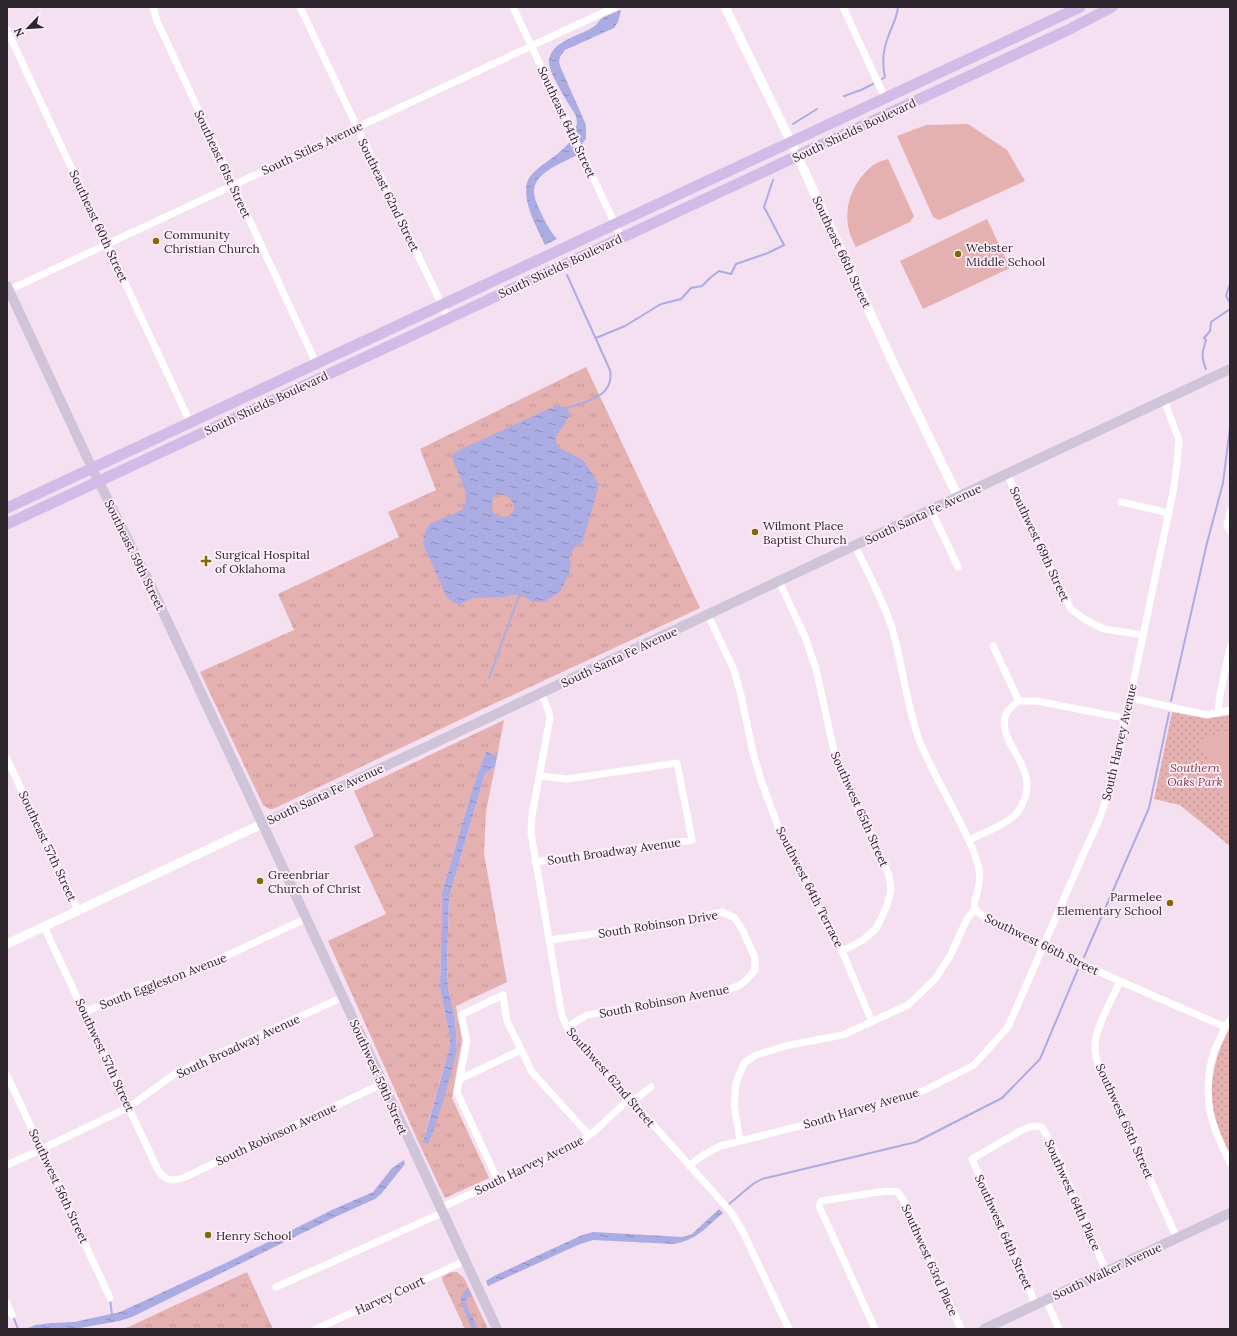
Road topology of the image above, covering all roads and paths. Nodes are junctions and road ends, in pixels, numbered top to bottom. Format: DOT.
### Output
graph roads {
  1 [pos="153,7"];
  2 [pos="300,7"];
  3 [pos="513,7"];
  4 [pos="615,7"];
  5 [pos="725,7"];
  6 [pos="843,7"];
  7 [pos="1080,7"];
  8 [pos="1112,7"];
  9 [pos="7,30"];
  10 [pos="531,46"];
  11 [pos="885,98"];
  12 [pos="356,127"];
  13 [pos="791,142"];
  14 [pos="798,156"];
  15 [pos="233,185"];
  16 [pos="615,224"];
  17 [pos="622,237"];
  18 [pos="107,245"];
  19 [pos="9,292"];
  20 [pos="442,305"];
  21 [pos="448,318"];
  22 [pos="316,363"];
  23 [pos="1229,372"];
  24 [pos="268,385"];
  25 [pos="275,399"];
  26 [pos="1164,400"];
  27 [pos="190,422"];
  28 [pos="92,468"];
  29 [pos="1007,474"];
  30 [pos="99,481"];
  31 [pos="958,497"];
  32 [pos="1121,502"];
  33 [pos="7,508"];
  34 [pos="931,510"];
  35 [pos="1230,511"];
  36 [pos="1169,513"];
  37 [pos="7,524"];
  38 [pos="1230,531"];
  39 [pos="855,546"];
  40 [pos="958,567"];
  41 [pos="779,581"];
  42 [pos="708,615"];
  43 [pos="1142,635"];
  44 [pos="993,646"];
  45 [pos="1230,647"];
  46 [pos="541,693"];
  47 [pos="1130,698"];
  48 [pos="1019,700"];
  49 [pos="1230,710"];
  50 [pos="1218,712"];
  51 [pos="1124,718"];
  52 [pos="7,759"];
  53 [pos="540,776"];
  54 [pos="262,824"];
  55 [pos="969,840"];
  56 [pos="535,862"];
  57 [pos="975,909"];
  58 [pos="78,910"];
  59 [pos="307,918"];
  60 [pos="44,927"];
  61 [pos="549,940"];
  62 [pos="7,944"];
  63 [pos="750,946"];
  64 [pos="1043,946"];
  65 [pos="842,951"];
  66 [pos="1120,981"];
  67 [pos="343,997"];
  68 [pos="85,1012"];
  69 [pos="1230,1020"];
  70 [pos="872,1022"];
  71 [pos="567,1027"];
  72 [pos="1225,1027"];
  73 [pos="521,1050"];
  74 [pos="7,1075"];
  75 [pos="460,1078"];
  76 [pos="382,1084"];
  77 [pos="651,1087"];
  78 [pos="631,1100"];
  79 [pos="129,1107"];
  80 [pos="1033,1126"];
  81 [pos="589,1135"];
  82 [pos="740,1141"];
  83 [pos="42,1149"];
  84 [pos="1230,1163"];
  85 [pos="7,1165"];
  86 [pos="690,1166"];
  87 [pos="169,1180"];
  88 [pos="498,1181"];
  89 [pos="441,1210"];
  90 [pos="1230,1213"];
  91 [pos="1177,1238"];
  92 [pos="465,1261"];
  93 [pos="1106,1271"];
  94 [pos="276,1287"];
  95 [pos="110,1298"];
  96 [pos="1046,1300"];
  97 [pos="7,1303"];
  98 [pos="1036,1305"];
  99 [pos="12,1315"];
  100 [pos="316,1329"];
  101 [pos="497,1329"];
  102 [pos="789,1329"];
  103 [pos="874,1329"];
  104 [pos="961,1329"];
  105 [pos="984,1329"];
  106 [pos="1059,1329"];
  1 -- 15 [label="street, Southeast 61st Street"];
  2 -- 12 [label="street, Southeast 62nd Street"];
  3 -- 10 [label="street, Southeast 64th Street"];
  4 -- 10 [label="street, South Stiles Avenue"];
  5 -- 13 [label="street, Southeast 66th Street"];
  6 -- 11 [label="street"];
  7 -- 11 [label="main road, South Shields Boulevard"];
  8 -- 14 [label="main road, South Shields Boulevard"];
  9 -- 18 [label="street, Southeast 60th Street"];
  10 -- 12 [label="street, South Stiles Avenue"];
  10 -- 16 [label="street, Southeast 64th Street"];
  11 -- 13 [label="main road, South Shields Boulevard"];
  12 -- 15 [label="street, South Stiles Avenue"];
  12 -- 20 [label="street, Southeast 62nd Street"];
  13 -- 14 [label="street, Southeast 66th Street"];
  13 -- 16 [label="main road, South Shields Boulevard"];
  14 -- 17 [label="main road, South Shields Boulevard"];
  14 -- 31 [label="street, Southeast 66th Street"];
  15 -- 18 [label="street, South Stiles Avenue"];
  15 -- 22 [label="street, Southeast 61st Street"];
  16 -- 17 [label="street, Southeast 64th Street"];
  16 -- 20 [label="main road, South Shields Boulevard"];
  17 -- 21 [label="main road, South Shields Boulevard"];
  18 -- 19 [label="street, South Stiles Avenue"];
  18 -- 27 [label="street, Southeast 60th Street"];
  19 -- 28 [label="main road, Southeast 59th Street"];
  20 -- 21 [label="street, Southeast 62nd Street"];
  20 -- 22 [label="main road, South Shields Boulevard"];
  21 -- 25 [label="main road, South Shields Boulevard"];
  22 -- 24 [label="main road, South Shields Boulevard"];
  23 -- 26 [label="main road, South Santa Fe Avenue"];
  24 -- 25 [label="main road"];
  24 -- 27 [label="main road, South Shields Boulevard"];
  25 -- 30 [label="main road, South Shields Boulevard"];
  26 -- 29 [label="main road, South Santa Fe Avenue"];
  26 -- 36 [label="street, South Harvey Avenue"];
  27 -- 28 [label="main road, South Shields Boulevard"];
  28 -- 30 [label="main road, Southeast 59th Street"];
  28 -- 33 [label="main road, South Shields Boulevard"];
  29 -- 31 [label="main road, South Santa Fe Avenue"];
  29 -- 43 [label="street, Southwest 69th Street"];
  30 -- 37 [label="main road, South Shields Boulevard"];
  30 -- 54 [label="main road, Southeast 59th Street"];
  31 -- 34 [label="main road, South Santa Fe Avenue"];
  32 -- 36 [label="street"];
  34 -- 39 [label="main road, South Santa Fe Avenue"];
  34 -- 40 [label="street"];
  35 -- 38 [label="street"];
  36 -- 43 [label="street, South Harvey Avenue"];
  39 -- 41 [label="main road, South Santa Fe Avenue"];
  39 -- 55 [label="street, Southwest 66th Street"];
  41 -- 42 [label="main road, South Santa Fe Avenue"];
  41 -- 65 [label="street, Southwest 65th Street"];
  42 -- 46 [label="main road, South Santa Fe Avenue"];
  42 -- 65 [label="street, Southwest 64th Terrace"];
  43 -- 47 [label="street, South Harvey Avenue"];
  44 -- 48 [label="street"];
  45 -- 50 [label="street"];
  46 -- 53 [label="street, Southwest 62nd Street"];
  46 -- 54 [label="main road, South Santa Fe Avenue"];
  47 -- 50 [label="street"];
  47 -- 51 [label="street, South Harvey Avenue"];
  48 -- 51 [label="street"];
  48 -- 55 [label="street"];
  49 -- 50 [label="street"];
  51 -- 64 [label="street, South Harvey Avenue"];
  52 -- 58 [label="street, Southeast 57th Street"];
  53 -- 56 [label="street, Southwest 62nd Street"];
  53 -- 56 [label="street, South Broadway Avenue"];
  54 -- 58 [label="street, South Santa Fe Avenue"];
  54 -- 59 [label="main road, Southwest 59th Street"];
  55 -- 57 [label="street, Southwest 66th Street"];
  56 -- 61 [label="street, Southwest 62nd Street"];
  57 -- 64 [label="street, Southwest 66th Street"];
  57 -- 70 [label="street"];
  58 -- 60 [label="street, South Santa Fe Avenue"];
  59 -- 67 [label="main road, Southwest 59th Street"];
  59 -- 68 [label="street, South Eggleston Avenue"];
  60 -- 62 [label="street, South Santa Fe Avenue"];
  60 -- 68 [label="street, Southwest 57th Street"];
  61 -- 63 [label="street, South Robinson Drive"];
  61 -- 71 [label="street, Southwest 62nd Street"];
  63 -- 71 [label="street, South Robinson Avenue"];
  64 -- 66 [label="street, Southwest 66th Street"];
  64 -- 82 [label="street, South Harvey Avenue"];
  65 -- 70 [label="street, Southwest 64th Terrace"];
  66 -- 72 [label="street, Southwest 66th Street"];
  66 -- 91 [label="street, Southwest 65th Street"];
  67 -- 76 [label="main road, Southwest 59th Street"];
  67 -- 79 [label="street, South Broadway Avenue"];
  68 -- 79 [label="street, Southwest 57th Street"];
  69 -- 72 [label="street"];
  70 -- 82 [label="street"];
  71 -- 78 [label="street, Southwest 62nd Street"];
  72 -- 84 [label="street"];
  73 -- 75 [label="street"];
  73 -- 75 [label="street"];
  73 -- 81 [label="street"];
  74 -- 83 [label="street, Southwest 56th Street"];
  75 -- 88 [label="street"];
  76 -- 87 [label="street, South Robinson Avenue"];
  76 -- 89 [label="main road, Southwest 59th Street"];
  77 -- 78 [label="street, South Harvey Avenue"];
  78 -- 81 [label="street, South Harvey Avenue"];
  78 -- 86 [label="street, Southwest 62nd Street"];
  79 -- 83 [label="street, South Broadway Avenue"];
  79 -- 87 [label="street, Southwest 57th Street"];
  80 -- 93 [label="street, Southwest 64th Place"];
  80 -- 98 [label="street, Southwest 64th Street"];
  81 -- 88 [label="street, South Harvey Avenue"];
  82 -- 86 [label="street, South Harvey Avenue"];
  83 -- 85 [label="street, South Broadway Avenue"];
  83 -- 95 [label="street, Southwest 56th Street"];
  86 -- 102 [label="street, Southwest 62nd Street"];
  88 -- 89 [label="street, South Harvey Avenue"];
  89 -- 92 [label="main road, Southwest 59th Street"];
  89 -- 94 [label="street, South Harvey Avenue"];
  90 -- 91 [label="main road, South Walker Avenue"];
  91 -- 93 [label="main road, South Walker Avenue"];
  92 -- 100 [label="street, Harvey Court"];
  92 -- 101 [label="main road, Southwest 59th Street"];
  93 -- 96 [label="main road, South Walker Avenue"];
  96 -- 98 [label="main road, South Walker Avenue"];
  96 -- 106 [label="street, Southwest 64th Street"];
  97 -- 99 [label="street"];
  98 -- 105 [label="main road, South Walker Avenue"];
  103 -- 104 [label="street, Southwest 63rd Place"];
}
